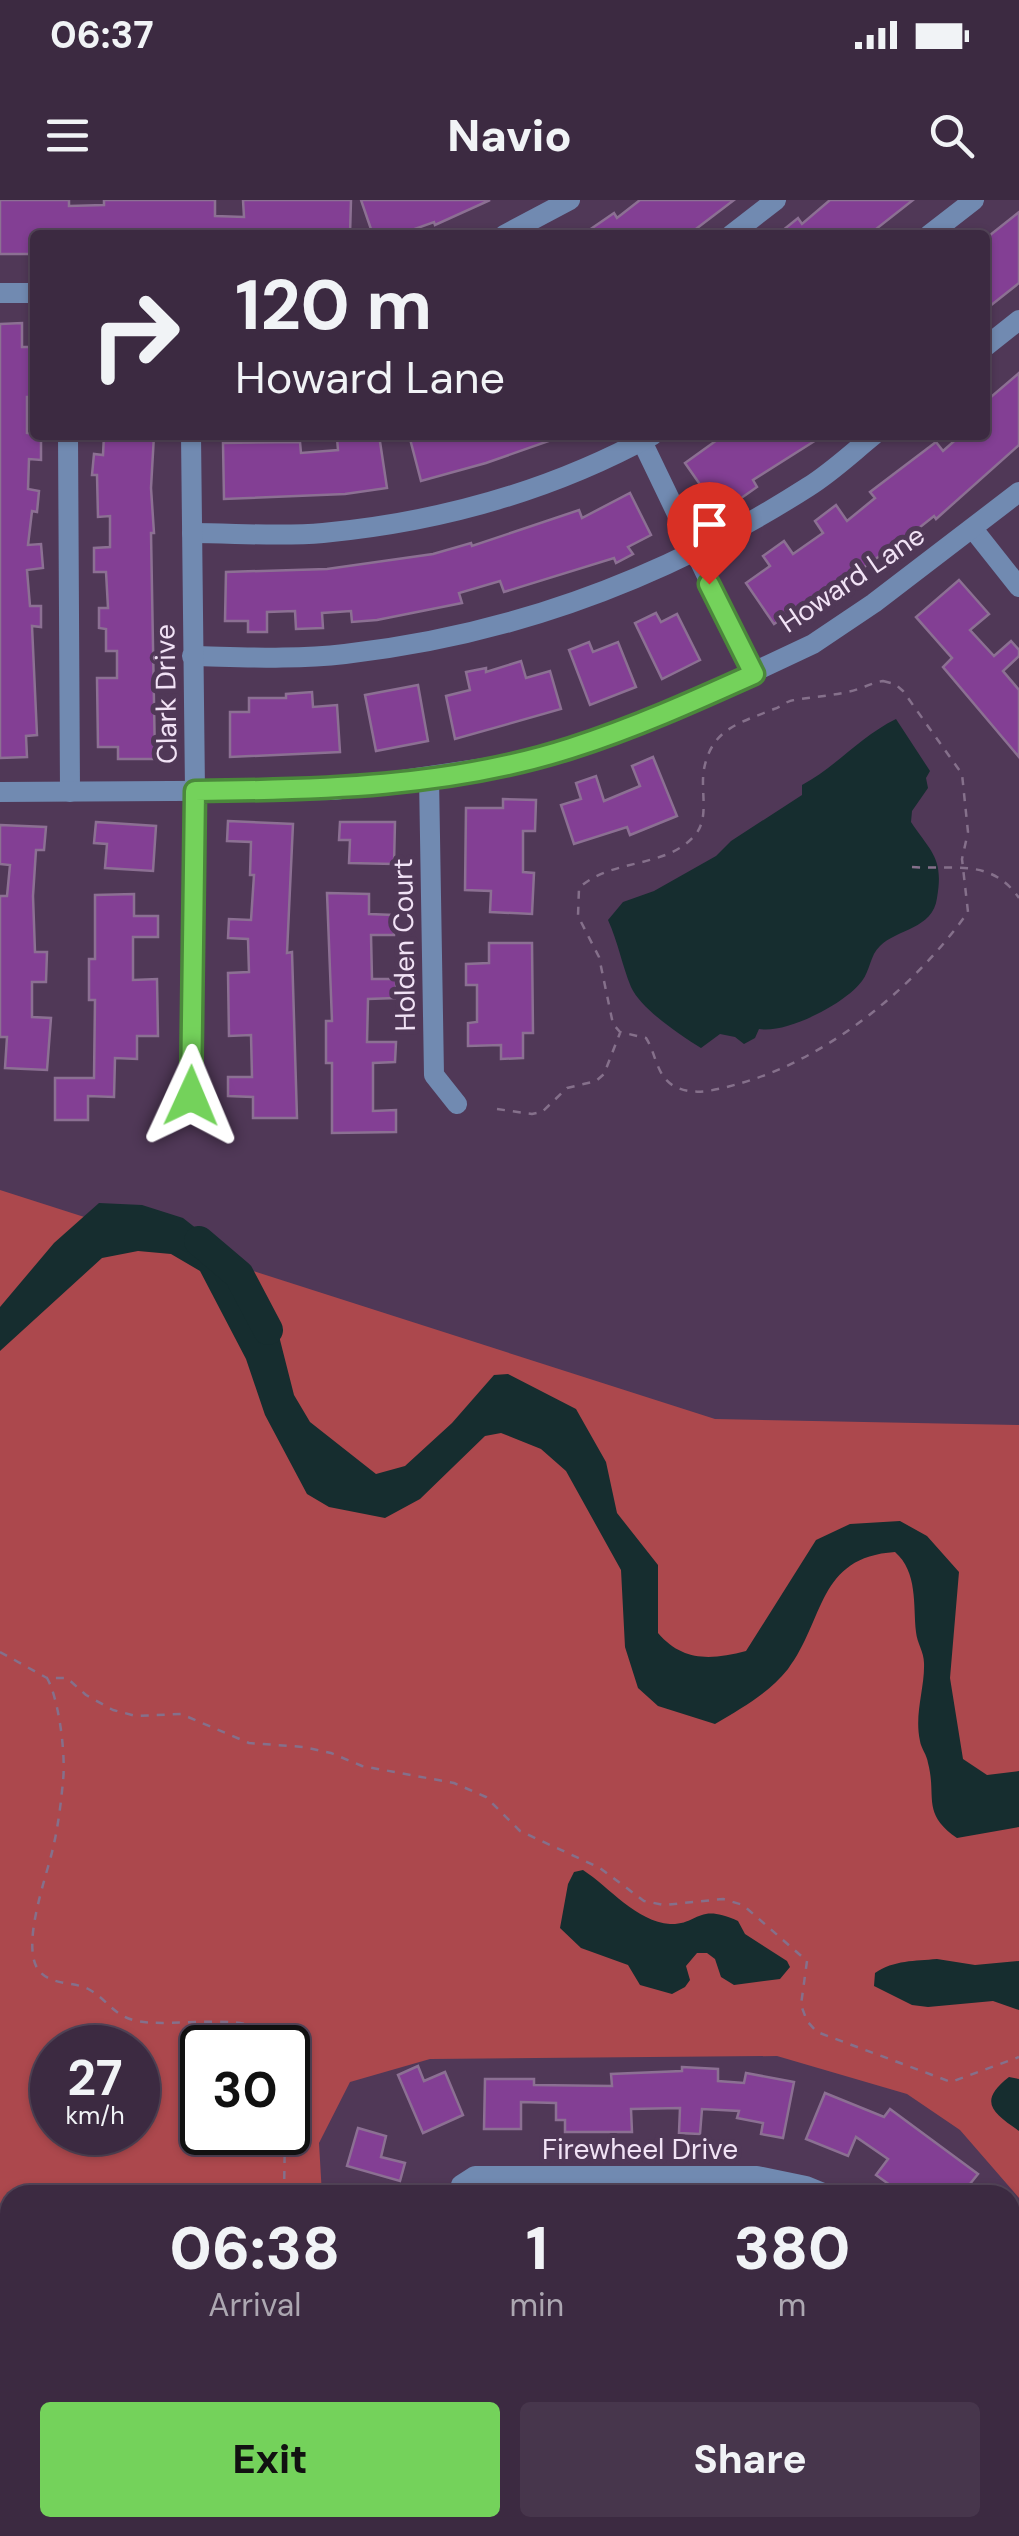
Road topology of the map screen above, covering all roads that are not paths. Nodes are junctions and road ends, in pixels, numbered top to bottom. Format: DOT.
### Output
graph roads {
  1 [pos="570,200"];
  2 [pos="776,200"];
  3 [pos="974,200"];
  4 [pos="538,228"];
  5 [pos="738,230"];
  6 [pos="935,230"];
  7 [pos="30,292"];
  8 [pos="0,293"];
  9 [pos="1019,320"];
  10 [pos="990,343"];
  11 [pos="68,440"];
  12 [pos="191,440"];
  13 [pos="640,440"];
  14 [pos="646,440"];
  15 [pos="868,440"];
  16 [pos="1019,492"];
  17 [pos="973,529"];
  18 [pos="192,533"];
  19 [pos="694,554"];
  20 [pos="1019,587"];
  21 [pos="192,656"];
  22 [pos="754,674"];
  23 [pos="429,777"];
  24 [pos="195,791"];
  25 [pos="0,792"];
  26 [pos="70,792"];
  27 [pos="457,1104"];
  28 [pos="168,1124"];
  29 [pos="461,2185"];
  30 [pos="581,2185"];
  31 [pos="801,2185"];
  1 -- 4 [label="street"];
  2 -- 5 [label="street"];
  3 -- 6 [label="street"];
  7 -- 8 [label="street"];
  9 -- 10 [label="street"];
  11 -- 26 [label="street"];
  12 -- 18 [label="street, Clark Drive"];
  13 -- 18 [label="street"];
  14 -- 19 [label="street"];
  15 -- 19 [label="street"];
  16 -- 17 [label="street, Howard Lane"];
  17 -- 20 [label="street"];
  17 -- 22 [label="street, Howard Lane"];
  18 -- 21 [label="street, Clark Drive"];
  19 -- 21 [label="street"];
  19 -- 22 [label="street"];
  21 -- 24 [label="street, Clark Drive"];
  22 -- 23 [label="street, Howard Lane"];
  23 -- 24 [label="street, Howard Lane"];
  23 -- 27 [label="street, Holden Court"];
  24 -- 26 [label="street, Howard Lane"];
  24 -- 28 [label="street, Clark Drive"];
  25 -- 26 [label="street, Howard Lane"];
  29 -- 30 [label="street, Firewheel Drive"];
  30 -- 31 [label="street, Firewheel Drive"];
}
